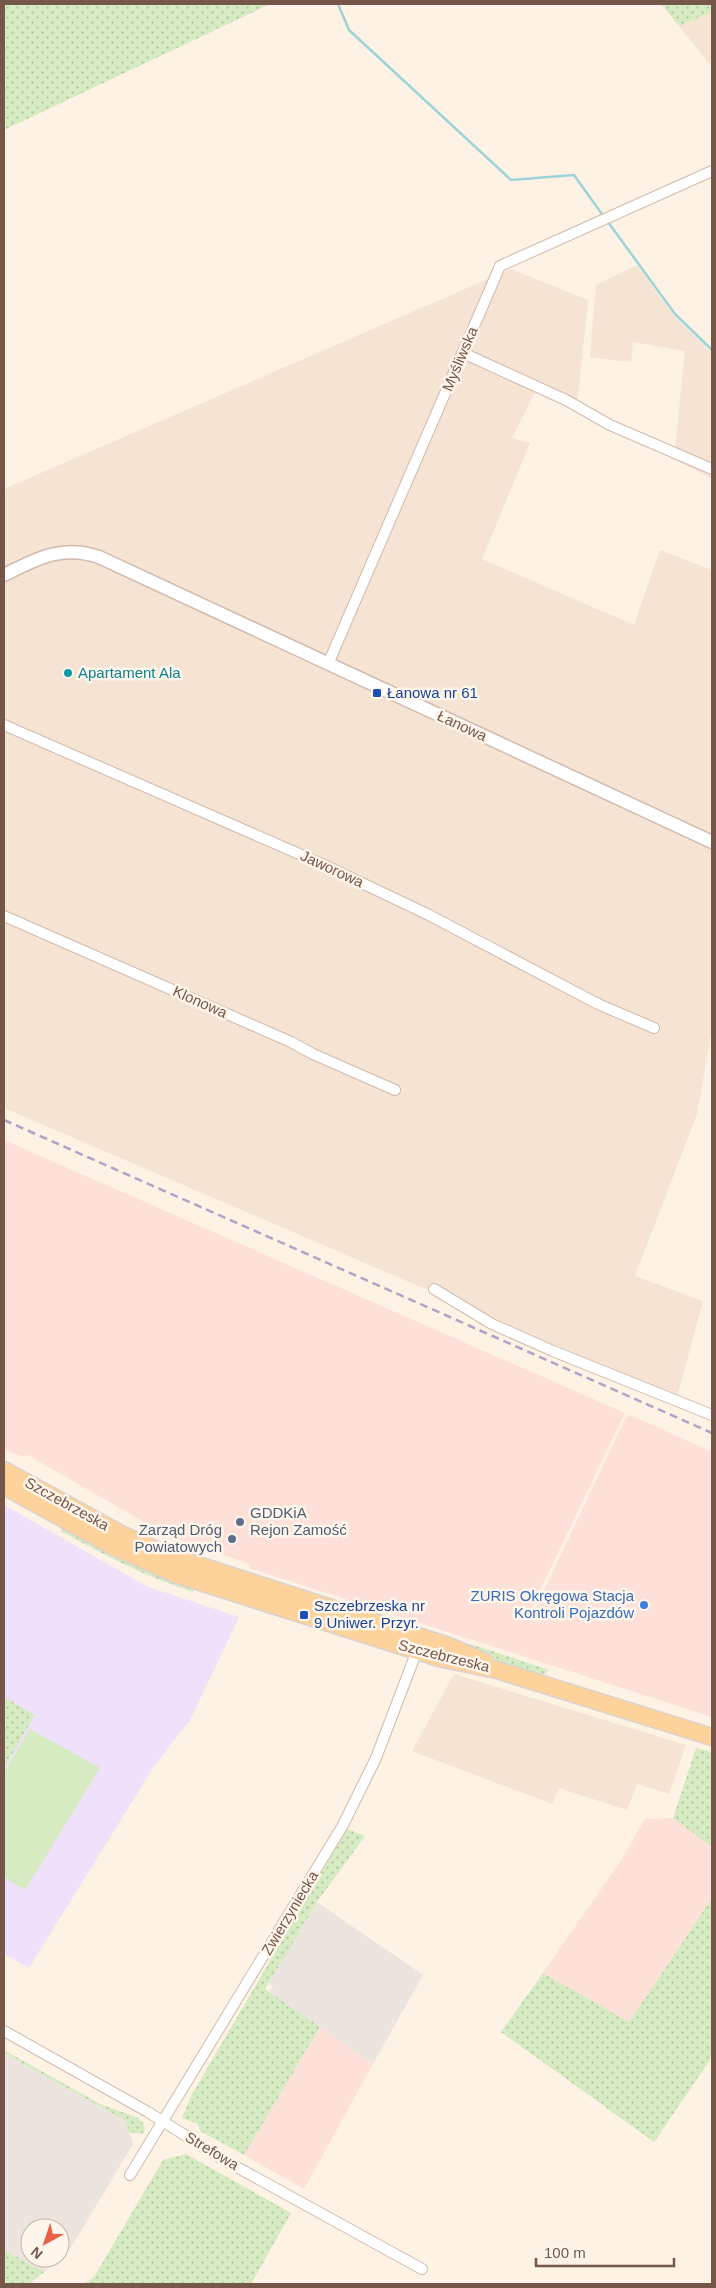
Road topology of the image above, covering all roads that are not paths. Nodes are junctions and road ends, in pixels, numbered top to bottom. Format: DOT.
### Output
graph roads {
  1 [pos="712,171"];
  2 [pos="463,353"];
  3 [pos="712,469"];
  4 [pos="4,575"];
  5 [pos="328,664"];
  6 [pos="4,725"];
  7 [pos="712,842"];
  8 [pos="4,916"];
  9 [pos="654,1028"];
  10 [pos="395,1090"];
  11 [pos="434,1289"];
  12 [pos="712,1415"];
  13 [pos="4,1470"];
  14 [pos="4,1486"];
  15 [pos="419,1644"];
  16 [pos="712,1737"];
  17 [pos="4,2031"];
  18 [pos="163,2121"];
  19 [pos="130,2175"];
  20 [pos="422,2269"];
  1 -- 2 [label="street, Myśliwska"];
  2 -- 3 [label="street"];
  2 -- 5 [label="street, Myśliwska"];
  4 -- 5 [label="street, Łanowa"];
  5 -- 7 [label="street, Łanowa"];
  6 -- 9 [label="street, Jaworowa"];
  8 -- 10 [label="street, Klonowa"];
  11 -- 12 [label="street"];
  13 -- 15 [label="main road, Szczebrzeska"];
  14 -- 15 [label="main road, Szczebrzeska"];
  15 -- 16 [label="main road, Szczebrzeska"];
  15 -- 18 [label="street, Zwierzyniecka"];
  17 -- 18 [label="street, Strefowa"];
  18 -- 19 [label="street, Zwierzyniecka"];
  18 -- 20 [label="street, Strefowa"];
}
